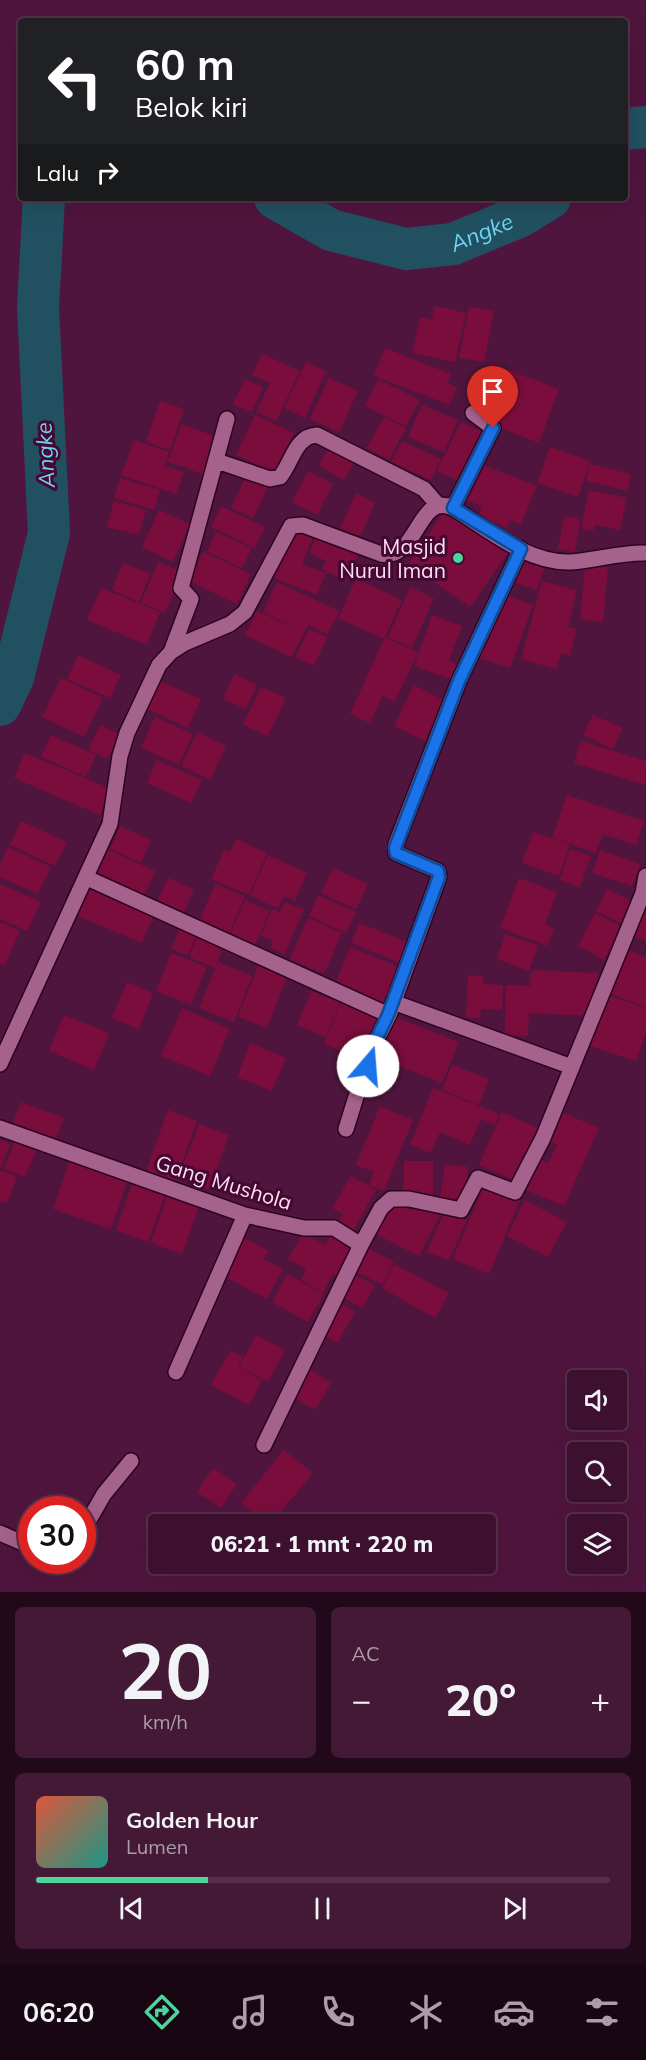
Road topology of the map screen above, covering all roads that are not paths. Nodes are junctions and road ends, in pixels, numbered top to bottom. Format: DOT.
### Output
graph roads {
  1 [pos="473,413"];
  2 [pos="227,419"];
  3 [pos="217,461"];
  4 [pos="437,504"];
  5 [pos="453,508"];
  6 [pos="521,549"];
  7 [pos="646,553"];
  8 [pos="171,652"];
  9 [pos="646,876"];
  10 [pos="87,879"];
  11 [pos="391,1008"];
  12 [pos="0,1064"];
  13 [pos="572,1068"];
  14 [pos="0,1128"];
  15 [pos="346,1129"];
  16 [pos="244,1215"];
  17 [pos="361,1245"];
  18 [pos="176,1372"];
  19 [pos="264,1445"];
  20 [pos="131,1461"];
  21 [pos="96,1508"];
  22 [pos="0,1533"];
  23 [pos="18,1541"];
  1 -- 5 [label="street"];
  2 -- 3 [label="street"];
  3 -- 4 [label="street"];
  3 -- 8 [label="street"];
  4 -- 5 [label="street"];
  4 -- 8 [label="street"];
  5 -- 6 [label="street"];
  6 -- 7 [label="street"];
  6 -- 11 [label="street"];
  8 -- 10 [label="street"];
  9 -- 13 [label="street"];
  10 -- 11 [label="street"];
  10 -- 12 [label="street"];
  11 -- 13 [label="street"];
  11 -- 15 [label="street"];
  13 -- 17 [label="street"];
  14 -- 16 [label="street, Gang Mushola"];
  16 -- 17 [label="street, Gang Mushola"];
  16 -- 18 [label="street"];
  17 -- 19 [label="street"];
  20 -- 21 [label="street"];
  22 -- 23 [label="street"];
}
